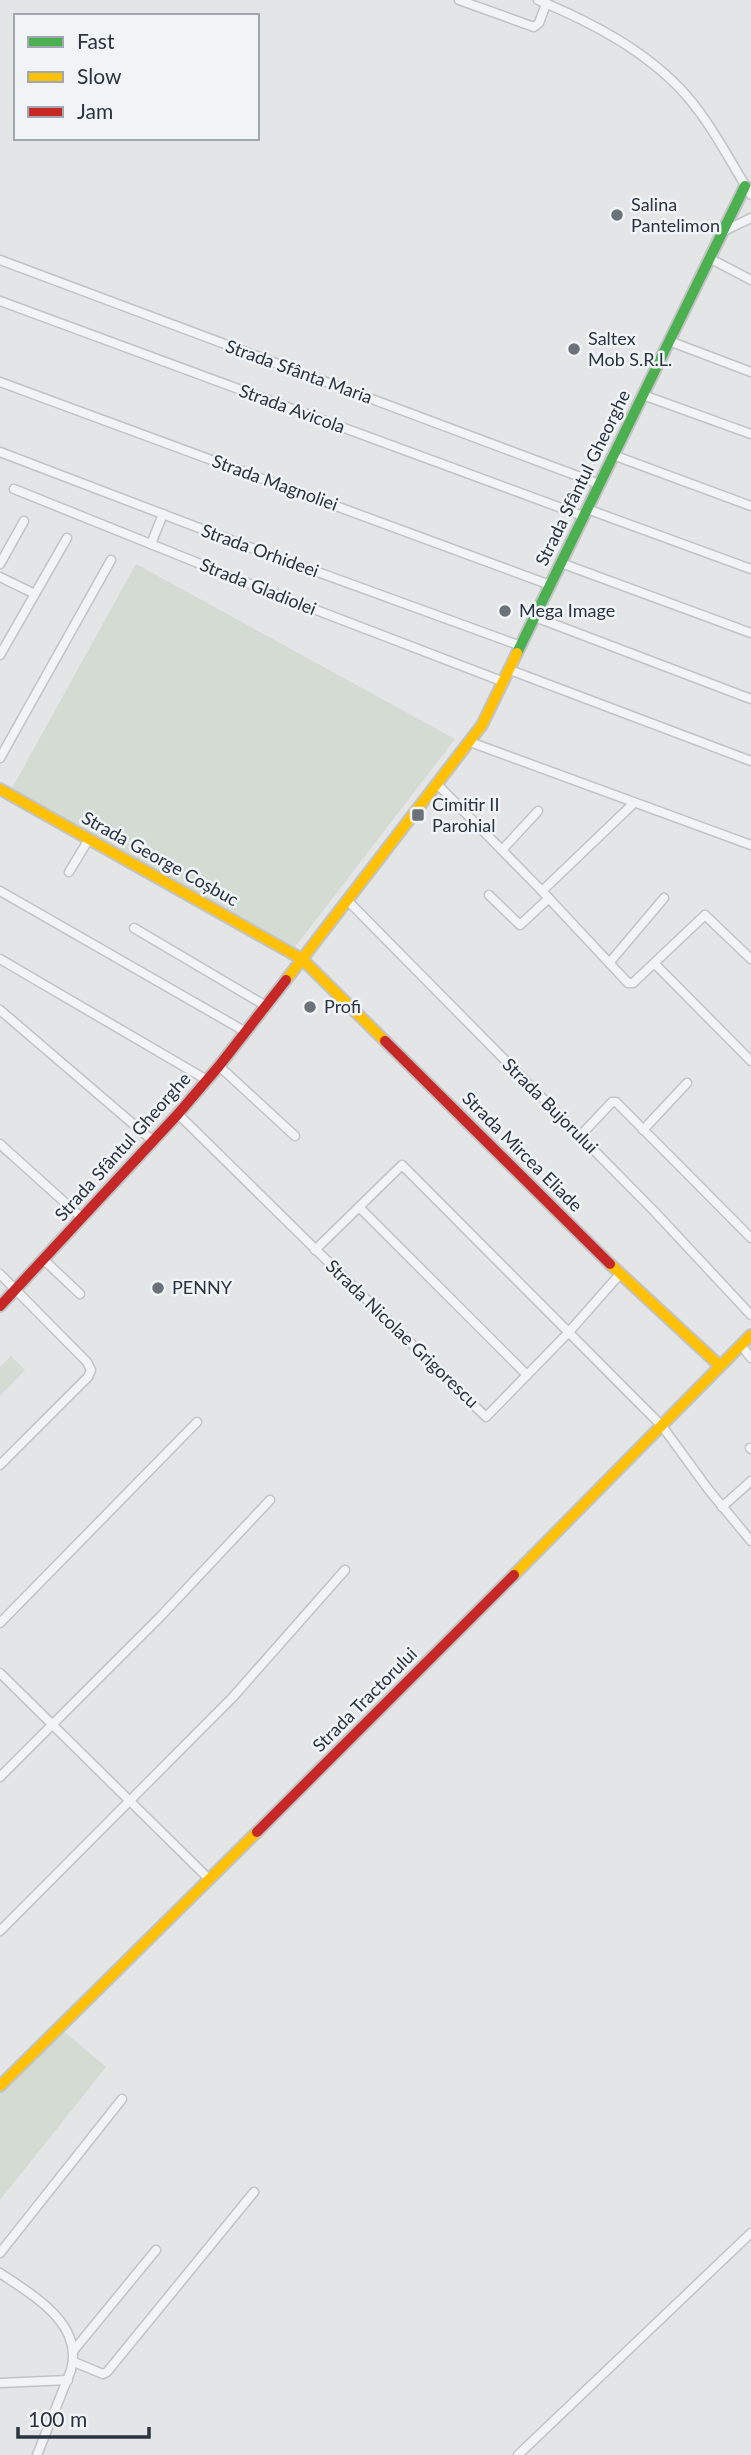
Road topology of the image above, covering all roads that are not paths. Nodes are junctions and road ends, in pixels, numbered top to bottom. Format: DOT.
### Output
graph roads {
  1 [pos="459,0"];
  2 [pos="542,2"];
  3 [pos="748,190"];
  4 [pos="751,218"];
  5 [pos="722,232"];
  6 [pos="709,258"];
  7 [pos="0,260"];
  8 [pos="751,280"];
  9 [pos="0,301"];
  10 [pos="669,341"];
  11 [pos="751,372"];
  12 [pos="0,382"];
  13 [pos="643,394"];
  14 [pos="751,434"];
  15 [pos="0,452"];
  16 [pos="613,454"];
  17 [pos="599,484"];
  18 [pos="14,489"];
  19 [pos="751,506"];
  20 [pos="585,512"];
  21 [pos="163,514"];
  22 [pos="24,521"];
  23 [pos="67,538"];
  24 [pos="151,544"];
  25 [pos="111,561"];
  26 [pos="561,563"];
  27 [pos="0,564"];
  28 [pos="751,569"];
  29 [pos="0,577"];
  30 [pos="550,585"];
  31 [pos="35,594"];
  32 [pos="535,617"];
  33 [pos="751,633"];
  34 [pos="521,646"];
  35 [pos="0,655"];
  36 [pos="510,670"];
  37 [pos="504,682"];
  38 [pos="751,699"];
  39 [pos="470,742"];
  40 [pos="0,758"];
  41 [pos="751,761"];
  42 [pos="437,784"];
  43 [pos="0,789"];
  44 [pos="634,803"];
  45 [pos="538,811"];
  46 [pos="89,839"];
  47 [pos="751,845"];
  48 [pos="502,850"];
  49 [pos="69,872"];
  50 [pos="0,891"];
  51 [pos="542,891"];
  52 [pos="489,894"];
  53 [pos="549,898"];
  54 [pos="664,898"];
  55 [pos="347,900"];
  56 [pos="134,928"];
  57 [pos="0,959"];
  58 [pos="302,959"];
  59 [pos="751,960"];
  60 [pos="610,962"];
  61 [pos="655,964"];
  62 [pos="266,1006"];
  63 [pos="0,1010"];
  64 [pos="246,1032"];
  65 [pos="751,1061"];
  66 [pos="219,1066"];
  67 [pos="207,1080"];
  68 [pos="687,1083"];
  69 [pos="177,1114"];
  70 [pos="643,1130"];
  71 [pos="295,1136"];
  72 [pos="580,1136"];
  73 [pos="152,1141"];
  74 [pos="0,1144"];
  75 [pos="359,1207"];
  76 [pos="82,1217"];
  77 [pos="751,1238"];
  78 [pos="315,1250"];
  79 [pos="43,1259"];
  80 [pos="0,1274"];
  81 [pos="620,1274"];
  82 [pos="16,1289"];
  83 [pos="80,1294"];
  84 [pos="0,1306"];
  85 [pos="751,1315"];
  86 [pos="568,1333"];
  87 [pos="751,1335"];
  88 [pos="741,1345"];
  89 [pos="751,1358"];
  90 [pos="720,1366"];
  91 [pos="527,1376"];
  92 [pos="197,1422"];
  93 [pos="662,1426"];
  94 [pos="0,1465"];
  95 [pos="751,1481"];
  96 [pos="270,1500"];
  97 [pos="722,1507"];
  98 [pos="751,1541"];
  99 [pos="345,1570"];
  100 [pos="0,1623"];
  101 [pos="0,1673"];
  102 [pos="53,1725"];
  103 [pos="0,1777"];
  104 [pos="130,1801"];
  105 [pos="209,1879"];
  106 [pos="0,1931"];
  107 [pos="0,2086"];
  108 [pos="122,2099"];
  109 [pos="254,2192"];
  110 [pos="751,2233"];
  111 [pos="156,2250"];
  112 [pos="0,2253"];
  113 [pos="0,2273"];
  114 [pos="74,2356"];
  115 [pos="68,2380"];
  116 [pos="0,2383"];
  117 [pos="37,2455"];
  118 [pos="518,2455"];
  1 -- 2 [label="street"];
  2 -- 3 [label="street, Strada Sfântul Gheorghe"];
  3 -- 5 [label="street, Strada Sfântul Gheorghe"];
  4 -- 5 [label="street"];
  5 -- 6 [label="street, Strada Sfântul Gheorghe"];
  6 -- 8 [label="street"];
  6 -- 10 [label="street, Strada Sfântul Gheorghe"];
  7 -- 17 [label="street, Strada Sfânta Maria"];
  9 -- 20 [label="street, Strada Avicola"];
  10 -- 11 [label="street"];
  10 -- 13 [label="street, Strada Sfântul Gheorghe"];
  12 -- 30 [label="street, Strada Magnoliei"];
  13 -- 14 [label="street"];
  13 -- 16 [label="street, Strada Sfântul Gheorghe"];
  15 -- 21 [label="street, Strada Orhideei"];
  16 -- 17 [label="street, Strada Sfântul Gheorghe"];
  16 -- 19 [label="street"];
  17 -- 20 [label="street, Strada Sfântul Gheorghe"];
  18 -- 24 [label="street, Strada Gladiolei"];
  20 -- 26 [label="street, Strada Sfântul Gheorghe"];
  20 -- 28 [label="street, Strada Avicola"];
  21 -- 24 [label="street"];
  21 -- 34 [label="street, Strada Orhideei"];
  22 -- 27 [label="street"];
  23 -- 31 [label="street"];
  24 -- 37 [label="street, Strada Gladiolei"];
  25 -- 40 [label="street"];
  26 -- 30 [label="street, Strada Sfântul Gheorghe"];
  26 -- 33 [label="street"];
  29 -- 31 [label="street"];
  30 -- 32 [label="street, Strada Sfântul Gheorghe"];
  31 -- 35 [label="street"];
  32 -- 34 [label="street, Strada Sfântul Gheorghe"];
  32 -- 38 [label="street"];
  34 -- 36 [label="street, Strada Sfântul Gheorghe"];
  36 -- 37 [label="street, Strada Sfântul Gheorghe"];
  36 -- 41 [label="street"];
  37 -- 39 [label="street, Strada Sfântul Gheorghe"];
  39 -- 42 [label="street, Strada Sfântul Gheorghe"];
  39 -- 44 [label="street"];
  42 -- 48 [label="street"];
  42 -- 55 [label="street, Strada Sfântul Gheorghe"];
  43 -- 46 [label="street, Strada George Coșbuc"];
  44 -- 47 [label="street"];
  44 -- 51 [label="street"];
  45 -- 48 [label="street"];
  46 -- 49 [label="street"];
  46 -- 58 [label="street, Strada George Coșbuc"];
  48 -- 51 [label="street"];
  50 -- 64 [label="street"];
  51 -- 53 [label="street"];
  52 -- 53 [label="street"];
  53 -- 60 [label="street"];
  54 -- 60 [label="street"];
  55 -- 58 [label="street, Strada Sfântul Gheorghe"];
  55 -- 72 [label="street, Strada Bujorului"];
  56 -- 62 [label="street"];
  57 -- 67 [label="street"];
  58 -- 62 [label="street, Strada Sfântul Gheorghe"];
  58 -- 81 [label="street, Strada Mircea Eliade"];
  59 -- 61 [label="street"];
  60 -- 61 [label="street"];
  61 -- 65 [label="street"];
  62 -- 64 [label="street, Strada Sfântul Gheorghe"];
  63 -- 73 [label="street"];
  64 -- 66 [label="street, Strada Sfântul Gheorghe"];
  66 -- 67 [label="street, Strada Sfântul Gheorghe"];
  66 -- 71 [label="street"];
  67 -- 69 [label="street, Strada Sfântul Gheorghe"];
  68 -- 70 [label="street"];
  69 -- 73 [label="street, Strada Sfântul Gheorghe"];
  69 -- 78 [label="street, Strada Nicolae Grigorescu"];
  70 -- 72 [label="street"];
  70 -- 77 [label="street"];
  72 -- 85 [label="street, Strada Bujorului"];
  73 -- 76 [label="street, Strada Sfântul Gheorghe"];
  74 -- 76 [label="street"];
  75 -- 78 [label="street"];
  75 -- 86 [label="street"];
  75 -- 91 [label="street"];
  76 -- 79 [label="street, Strada Sfântul Gheorghe"];
  78 -- 91 [label="street, Strada Nicolae Grigorescu"];
  79 -- 82 [label="street, Strada Sfântul Gheorghe"];
  79 -- 83 [label="street"];
  80 -- 82 [label="street"];
  81 -- 86 [label="street, Strada Nicolae Grigorescu"];
  81 -- 90 [label="street, Strada Mircea Eliade"];
  82 -- 84 [label="street, Strada Sfântul Gheorghe"];
  82 -- 94 [label="street"];
  86 -- 91 [label="street, Strada Nicolae Grigorescu"];
  86 -- 93 [label="street"];
  87 -- 88 [label="street, Strada Tractorului"];
  88 -- 89 [label="street"];
  88 -- 90 [label="street, Strada Tractorului"];
  90 -- 93 [label="street, Strada Tractorului"];
  92 -- 100 [label="street"];
  93 -- 97 [label="street"];
  93 -- 105 [label="street, Strada Tractorului"];
  95 -- 97 [label="street"];
  96 -- 102 [label="street"];
  97 -- 98 [label="street"];
  99 -- 104 [label="street"];
  101 -- 102 [label="street"];
  102 -- 103 [label="street"];
  102 -- 104 [label="street"];
  104 -- 105 [label="street"];
  104 -- 106 [label="street"];
  105 -- 107 [label="street, Strada Tractorului"];
  108 -- 112 [label="street"];
  109 -- 114 [label="street"];
  110 -- 118 [label="street"];
  111 -- 114 [label="street"];
  113 -- 114 [label="street"];
  114 -- 115 [label="street"];
  115 -- 116 [label="street"];
  115 -- 117 [label="street"];
}
